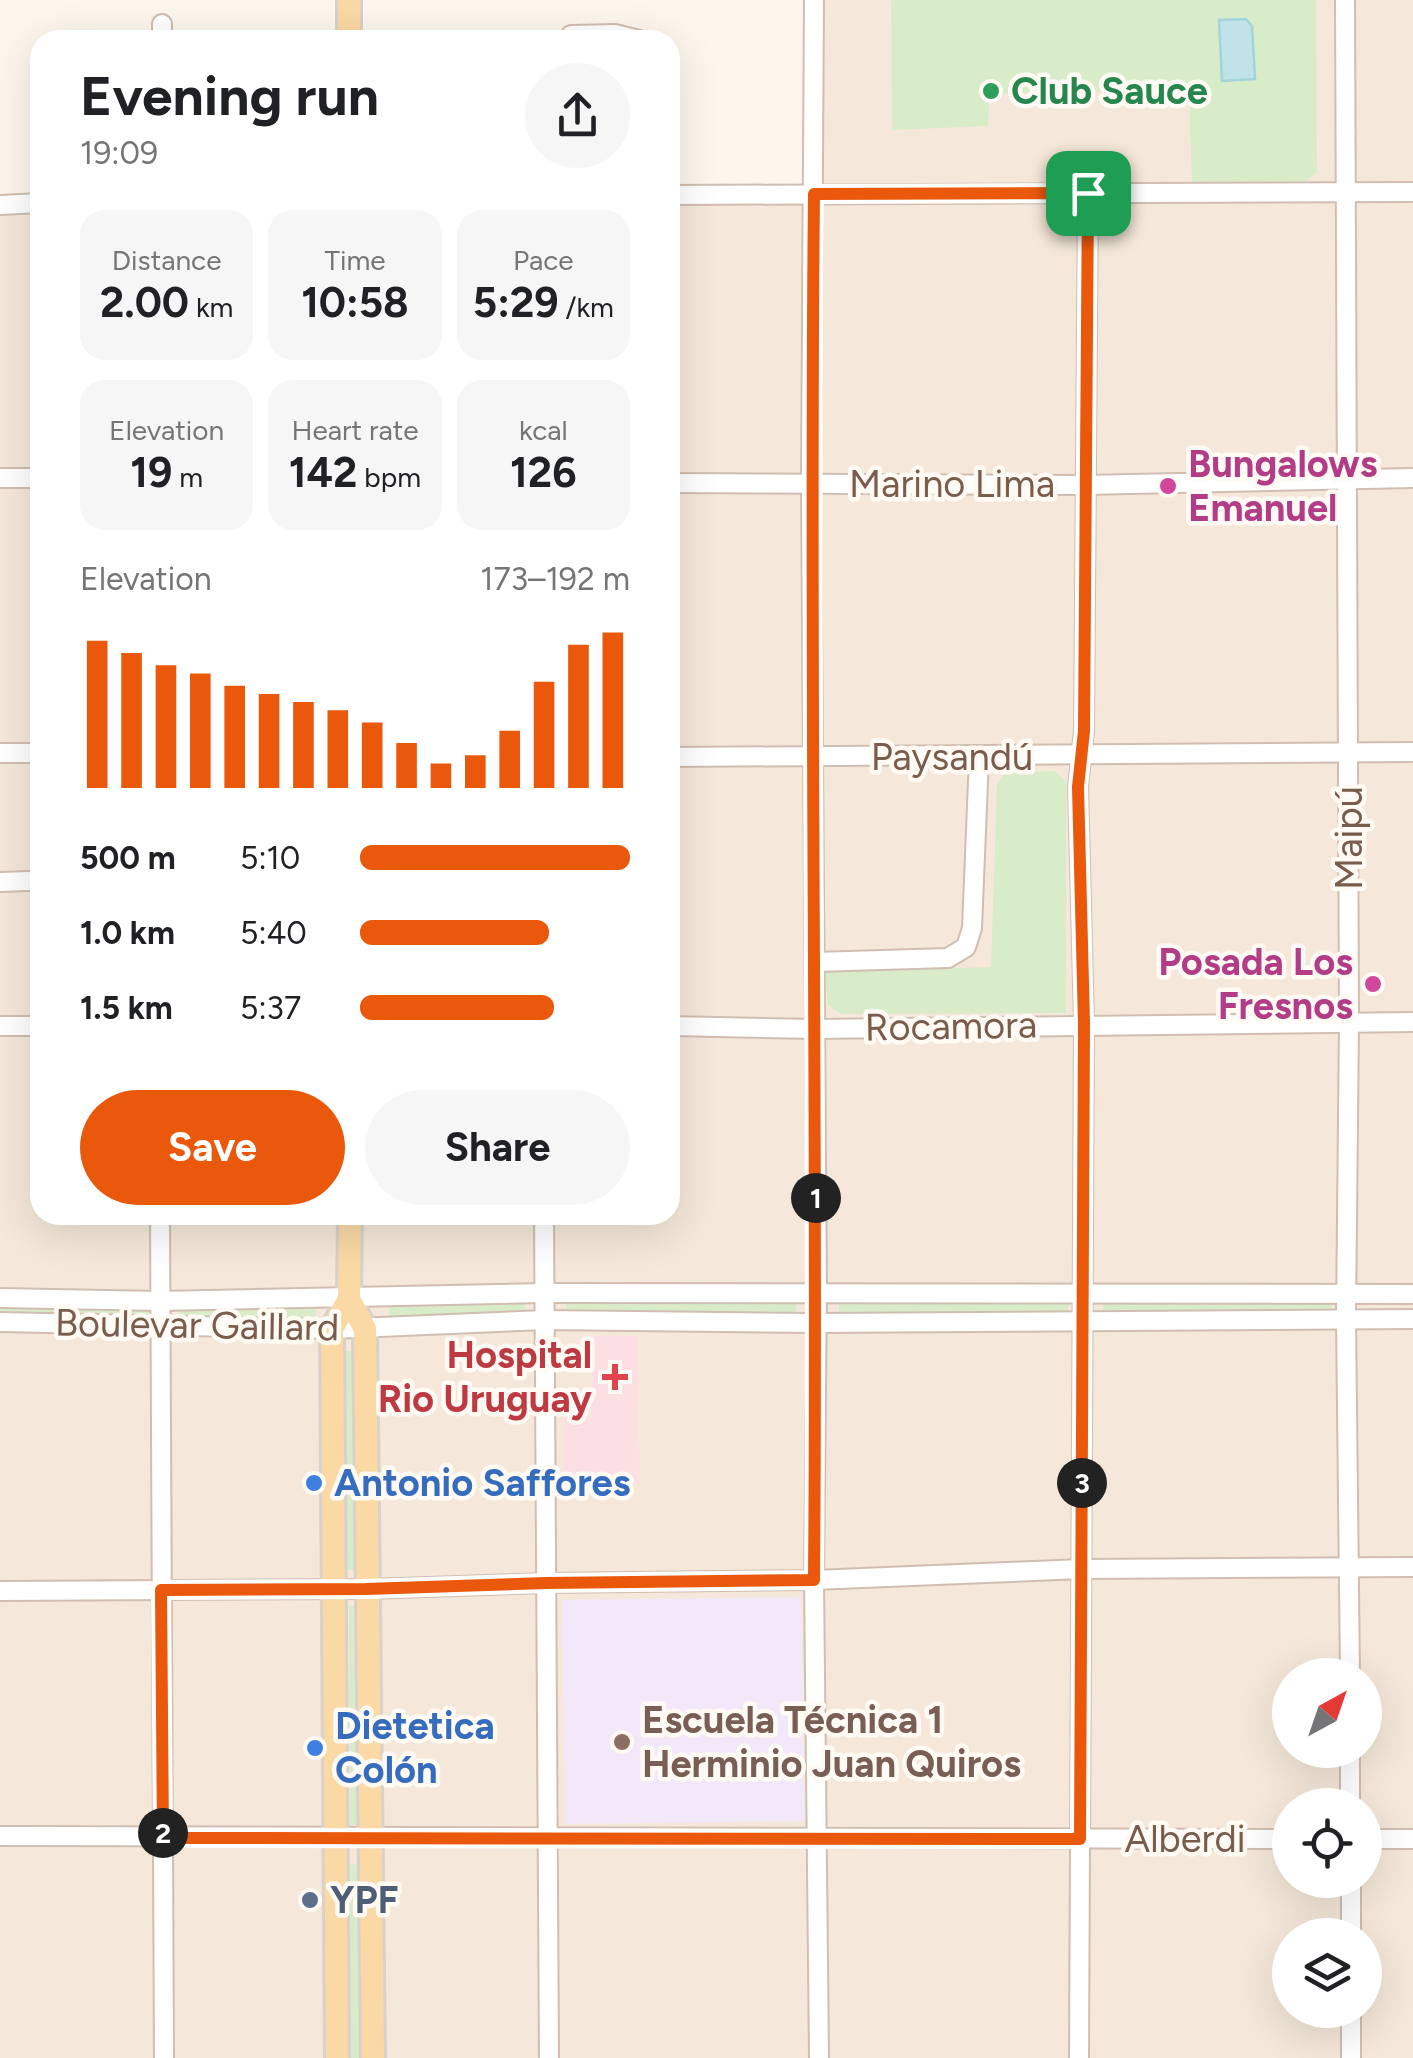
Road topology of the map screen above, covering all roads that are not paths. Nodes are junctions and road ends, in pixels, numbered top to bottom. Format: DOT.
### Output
graph roads {
  1 [pos="349,0"];
  2 [pos="814,0"];
  3 [pos="1346,0"];
  4 [pos="349,30"];
  5 [pos="1348,192"];
  6 [pos="1413,192"];
  7 [pos="1088,193"];
  8 [pos="814,194"];
  9 [pos="680,195"];
  10 [pos="30,203"];
  11 [pos="0,205"];
  12 [pos="0,478"];
  13 [pos="30,478"];
  14 [pos="1413,478"];
  15 [pos="1345,482"];
  16 [pos="811,483"];
  17 [pos="680,484"];
  18 [pos="1084,485"];
  19 [pos="0,752"];
  20 [pos="1413,752"];
  21 [pos="30,753"];
  22 [pos="1348,754"];
  23 [pos="680,757"];
  24 [pos="814,757"];
  25 [pos="979,757"];
  26 [pos="1081,757"];
  27 [pos="28,881"];
  28 [pos="0,882"];
  29 [pos="815,962"];
  30 [pos="1349,1022"];
  31 [pos="1413,1022"];
  32 [pos="1084,1023"];
  33 [pos="0,1026"];
  34 [pos="30,1026"];
  35 [pos="680,1026"];
  36 [pos="815,1029"];
  37 [pos="160,1225"];
  38 [pos="350,1225"];
  39 [pos="544,1225"];
  40 [pos="544,1293"];
  41 [pos="817,1293"];
  42 [pos="1348,1294"];
  43 [pos="1413,1294"];
  44 [pos="1082,1295"];
  45 [pos="0,1298"];
  46 [pos="350,1298"];
  47 [pos="160,1301"];
  48 [pos="1346,1318"];
  49 [pos="1083,1319"];
  50 [pos="1413,1319"];
  51 [pos="545,1320"];
  52 [pos="0,1322"];
  53 [pos="816,1323"];
  54 [pos="161,1324"];
  55 [pos="332,1328"];
  56 [pos="365,1328"];
  57 [pos="1413,1567"];
  58 [pos="1350,1568"];
  59 [pos="1082,1570"];
  60 [pos="814,1580"];
  61 [pos="546,1583"];
  62 [pos="332,1587"];
  63 [pos="366,1589"];
  64 [pos="161,1590"];
  65 [pos="0,1591"];
  66 [pos="1350,1658"];
  67 [pos="0,1836"];
  68 [pos="163,1838"];
  69 [pos="336,1838"];
  70 [pos="371,1838"];
  71 [pos="548,1838"];
  72 [pos="817,1839"];
  73 [pos="1080,1839"];
  74 [pos="1272,1839"];
  75 [pos="1382,1839"];
  76 [pos="1413,1839"];
  77 [pos="1351,2028"];
  78 [pos="164,2058"];
  79 [pos="337,2058"];
  80 [pos="373,2058"];
  81 [pos="549,2058"];
  82 [pos="819,2058"];
  83 [pos="1080,2058"];
  84 [pos="1351,2058"];
  1 -- 4 [label="main road"];
  2 -- 8 [label="street"];
  3 -- 5 [label="street, Maipú"];
  5 -- 6 [label="street"];
  5 -- 7 [label="street"];
  5 -- 15 [label="street, Maipú"];
  7 -- 8 [label="street"];
  7 -- 18 [label="street"];
  8 -- 9 [label="street"];
  8 -- 16 [label="street"];
  10 -- 11 [label="street"];
  12 -- 13 [label="street"];
  14 -- 15 [label="street, Marino Lima"];
  15 -- 18 [label="street, Marino Lima"];
  15 -- 22 [label="street, Maipú"];
  16 -- 17 [label="street, Marino Lima"];
  16 -- 18 [label="street, Marino Lima"];
  16 -- 24 [label="street"];
  18 -- 26 [label="street"];
  19 -- 21 [label="street"];
  20 -- 22 [label="street, Paysandú"];
  22 -- 26 [label="street, Paysandú"];
  22 -- 30 [label="street, Maipú"];
  23 -- 24 [label="street, Paysandú"];
  24 -- 25 [label="street, Paysandú"];
  24 -- 29 [label="street"];
  25 -- 26 [label="street, Paysandú"];
  25 -- 29 [label="street"];
  26 -- 32 [label="street"];
  27 -- 28 [label="street"];
  29 -- 36 [label="street"];
  30 -- 31 [label="street, Rocamora"];
  30 -- 32 [label="street, Rocamora"];
  30 -- 42 [label="street, Maipú"];
  32 -- 36 [label="street, Rocamora"];
  32 -- 44 [label="street"];
  33 -- 34 [label="street"];
  35 -- 36 [label="street, Rocamora"];
  36 -- 41 [label="street"];
  37 -- 47 [label="street"];
  38 -- 46 [label="main road"];
  39 -- 40 [label="street"];
  40 -- 41 [label="street, Boulevar Gaillard"];
  40 -- 46 [label="street, Boulevar Gaillard"];
  40 -- 51 [label="street"];
  41 -- 44 [label="street, Boulevar Gaillard"];
  41 -- 53 [label="street"];
  42 -- 43 [label="street, Boulevar Gaillard"];
  42 -- 44 [label="street, Boulevar Gaillard"];
  42 -- 48 [label="street, Maipú"];
  44 -- 49 [label="street"];
  45 -- 47 [label="street, Boulevar Gaillard"];
  46 -- 47 [label="street, Boulevar Gaillard"];
  46 -- 55 [label="main road"];
  46 -- 56 [label="main road"];
  47 -- 54 [label="street"];
  48 -- 49 [label="street, Boulevar Gaillard"];
  48 -- 50 [label="street, Boulevar Gaillard"];
  48 -- 58 [label="street, Maipú"];
  49 -- 53 [label="street, Boulevar Gaillard"];
  49 -- 59 [label="street"];
  51 -- 53 [label="street, Boulevar Gaillard"];
  51 -- 56 [label="street, Boulevar Gaillard"];
  51 -- 61 [label="street"];
  52 -- 54 [label="street, Boulevar Gaillard"];
  53 -- 60 [label="street"];
  54 -- 55 [label="street, Boulevar Gaillard"];
  54 -- 64 [label="street"];
  55 -- 56 [label="street, Boulevar Gaillard"];
  55 -- 62 [label="main road"];
  56 -- 63 [label="main road"];
  57 -- 58 [label="street"];
  58 -- 59 [label="street"];
  58 -- 66 [label="street, Maipú"];
  59 -- 60 [label="street"];
  59 -- 73 [label="street"];
  60 -- 61 [label="street"];
  60 -- 72 [label="street"];
  61 -- 63 [label="street"];
  61 -- 71 [label="street"];
  62 -- 63 [label="street"];
  62 -- 64 [label="street"];
  62 -- 69 [label="main road"];
  63 -- 70 [label="main road"];
  64 -- 65 [label="street"];
  64 -- 68 [label="street"];
  67 -- 68 [label="street, Alberdi"];
  68 -- 69 [label="street, Alberdi"];
  68 -- 78 [label="street"];
  69 -- 70 [label="street, Alberdi"];
  69 -- 79 [label="main road"];
  70 -- 71 [label="street, Alberdi"];
  70 -- 80 [label="main road"];
  71 -- 72 [label="street, Alberdi"];
  71 -- 81 [label="street"];
  72 -- 73 [label="street, Alberdi"];
  72 -- 82 [label="street"];
  73 -- 74 [label="street, Alberdi"];
  73 -- 83 [label="street"];
  75 -- 76 [label="street"];
  77 -- 84 [label="street"];
}
